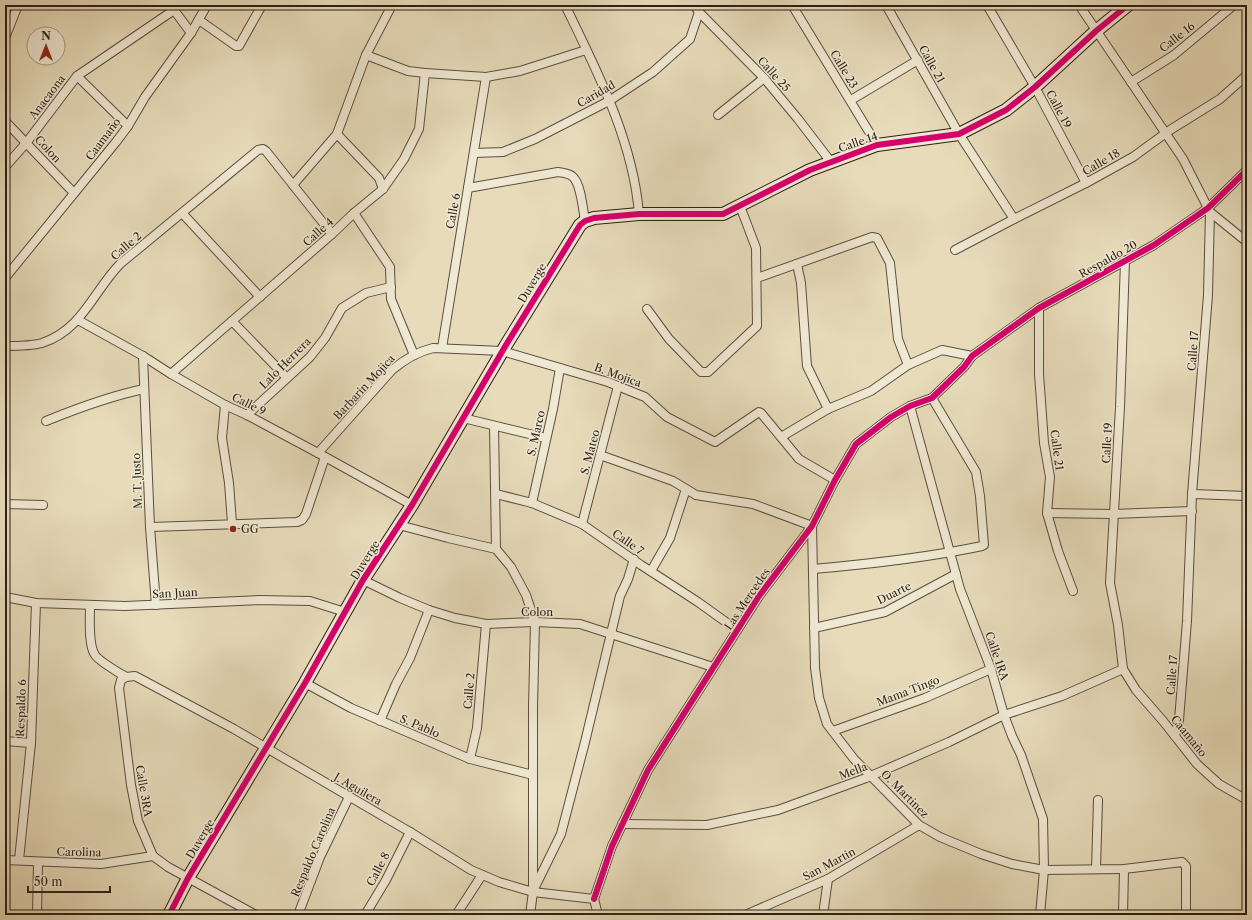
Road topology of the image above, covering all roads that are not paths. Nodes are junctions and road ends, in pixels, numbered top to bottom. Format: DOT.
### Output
graph roads {
  1 [pos="18,5"];
  2 [pos="207,5"];
  3 [pos="262,5"];
  4 [pos="392,5"];
  5 [pos="565,5"];
  6 [pos="694,5"];
  7 [pos="792,5"];
  8 [pos="886,5"];
  9 [pos="987,5"];
  10 [pos="1079,5"];
  11 [pos="1128,5"];
  12 [pos="1234,5"];
  13 [pos="173,8"];
  14 [pos="699,12"];
  15 [pos="199,20"];
  16 [pos="1096,30"];
  17 [pos="191,33"];
  18 [pos="6,34"];
  19 [pos="586,50"];
  20 [pos="366,55"];
  21 [pos="918,60"];
  22 [pos="425,73"];
  23 [pos="1247,75"];
  24 [pos="77,76"];
  25 [pos="486,77"];
  26 [pos="764,78"];
  27 [pos="1131,82"];
  28 [pos="1036,87"];
  29 [pos="851,100"];
  30 [pos="609,101"];
  31 [pos="718,115"];
  32 [pos="5,121"];
  33 [pos="128,126"];
  34 [pos="337,134"];
  35 [pos="959,134"];
  36 [pos="1166,134"];
  37 [pos="27,142"];
  38 [pos="877,145"];
  39 [pos="474,152"];
  40 [pos="831,162"];
  41 [pos="5,166"];
  42 [pos="1247,170"];
  43 [pos="1086,183"];
  44 [pos="293,185"];
  45 [pos="468,188"];
  46 [pos="383,189"];
  47 [pos="74,193"];
  48 [pos="740,206"];
  49 [pos="1209,210"];
  50 [pos="182,213"];
  51 [pos="354,213"];
  52 [pos="639,214"];
  53 [pos="1014,219"];
  54 [pos="585,221"];
  55 [pos="332,234"];
  56 [pos="1247,242"];
  57 [pos="955,250"];
  58 [pos="1125,261"];
  59 [pos="797,264"];
  60 [pos="5,278"];
  61 [pos="757,278"];
  62 [pos="390,287"];
  63 [pos="260,296"];
  64 [pos="1039,308"];
  65 [pos="647,309"];
  66 [pos="78,320"];
  67 [pos="232,321"];
  68 [pos="5,346"];
  69 [pos="438,348"];
  70 [pos="502,351"];
  71 [pos="414,355"];
  72 [pos="143,356"];
  73 [pos="972,356"];
  74 [pos="908,364"];
  75 [pos="560,368"];
  76 [pos="171,374"];
  77 [pos="287,378"];
  78 [pos="618,386"];
  79 [pos="144,389"];
  80 [pos="932,398"];
  81 [pos="225,405"];
  82 [pos="910,406"];
  83 [pos="828,409"];
  84 [pos="248,415"];
  85 [pos="463,418"];
  86 [pos="46,421"];
  87 [pos="494,426"];
  88 [pos="781,437"];
  89 [pos="546,438"];
  90 [pos="322,455"];
  91 [pos="600,456"];
  92 [pos="835,480"];
  93 [pos="686,489"];
  94 [pos="496,494"];
  95 [pos="1192,494"];
  96 [pos="1247,496"];
  97 [pos="532,503"];
  98 [pos="5,504"];
  99 [pos="43,505"];
  100 [pos="412,505"];
  101 [pos="1192,511"];
  102 [pos="1047,513"];
  103 [pos="1113,514"];
  104 [pos="232,523"];
  105 [pos="582,524"];
  106 [pos="399,525"];
  107 [pos="812,526"];
  108 [pos="150,527"];
  109 [pos="496,549"];
  110 [pos="950,553"];
  111 [pos="634,559"];
  112 [pos="813,569"];
  113 [pos="651,571"];
  114 [pos="956,574"];
  115 [pos="363,580"];
  116 [pos="1073,591"];
  117 [pos="5,597"];
  118 [pos="36,603"];
  119 [pos="90,605"];
  120 [pos="156,605"];
  121 [pos="429,610"];
  122 [pos="345,612"];
  123 [pos="535,622"];
  124 [pos="486,624"];
  125 [pos="1118,625"];
  126 [pos="814,628"];
  127 [pos="737,630"];
  128 [pos="611,634"];
  129 [pos="713,667"];
  130 [pos="1123,669"];
  131 [pos="991,670"];
  132 [pos="123,679"];
  133 [pos="305,683"];
  134 [pos="1004,715"];
  135 [pos="380,721"];
  136 [pos="832,731"];
  137 [pos="1175,736"];
  138 [pos="5,741"];
  139 [pos="31,743"];
  140 [pos="267,748"];
  141 [pos="470,759"];
  142 [pos="533,775"];
  143 [pos="872,776"];
  144 [pos="349,797"];
  145 [pos="1098,800"];
  146 [pos="1247,800"];
  147 [pos="622,824"];
  148 [pos="919,825"];
  149 [pos="410,832"];
  150 [pos="153,856"];
  151 [pos="5,860"];
  152 [pos="19,860"];
  153 [pos="38,862"];
  154 [pos="1096,869"];
  155 [pos="1124,869"];
  156 [pos="1044,870"];
  157 [pos="482,875"];
  158 [pos="188,878"];
  159 [pos="828,879"];
  160 [pos="533,892"];
  161 [pos="594,899"];
  162 [pos="36,915"];
  163 [pos="169,915"];
  164 [pos="256,915"];
  165 [pos="298,915"];
  166 [pos="365,915"];
  167 [pos="456,915"];
  168 [pos="530,915"];
  169 [pos="598,915"];
  170 [pos="745,915"];
  171 [pos="824,915"];
  172 [pos="1040,915"];
  173 [pos="1123,915"];
  174 [pos="1186,915"];
  1 -- 18 [label="street"];
  2 -- 15 [label="street, Caamaño"];
  3 -- 15 [label="street"];
  4 -- 20 [label="street"];
  5 -- 19 [label="street"];
  6 -- 14 [label="street, Calle 25"];
  7 -- 29 [label="street, Calle 23"];
  8 -- 21 [label="street, Calle 21"];
  9 -- 28 [label="street, Calle 19"];
  10 -- 16 [label="street, Calle 17"];
  11 -- 16 [label="street, Calle 14"];
  12 -- 27 [label="street, Calle 16"];
  13 -- 17 [label="street"];
  13 -- 24 [label="street, Anacaona"];
  14 -- 26 [label="street, Calle 25"];
  14 -- 30 [label="street, Caridad"];
  15 -- 17 [label="street, Caamaño"];
  16 -- 27 [label="street, Calle 17"];
  16 -- 28 [label="street, Calle 14"];
  17 -- 33 [label="street, Caamaño"];
  19 -- 25 [label="street"];
  19 -- 30 [label="street"];
  20 -- 22 [label="street"];
  20 -- 34 [label="street"];
  21 -- 29 [label="street"];
  21 -- 35 [label="street, Calle 21"];
  22 -- 25 [label="street"];
  22 -- 46 [label="street, Calle 4"];
  23 -- 36 [label="street, Calle 18"];
  24 -- 33 [label="street"];
  24 -- 37 [label="street, Anacaona"];
  25 -- 39 [label="street, Calle 6"];
  26 -- 31 [label="street"];
  26 -- 40 [label="street, Calle 25"];
  27 -- 36 [label="street, Calle 17"];
  28 -- 35 [label="street, Calle 14"];
  28 -- 43 [label="street, Calle 19"];
  29 -- 38 [label="street, Calle 23"];
  30 -- 39 [label="street, Caridad"];
  30 -- 52 [label="street"];
  32 -- 37 [label="street, Colon"];
  33 -- 47 [label="street, Caamaño"];
  34 -- 44 [label="street"];
  34 -- 46 [label="street"];
  35 -- 38 [label="street, Calle 14"];
  35 -- 53 [label="street, Calle 21"];
  36 -- 43 [label="street, Calle 18"];
  36 -- 49 [label="street, Calle 17"];
  37 -- 41 [label="street, Anacaona"];
  37 -- 47 [label="street, Colon"];
  38 -- 40 [label="street, Calle 14"];
  39 -- 45 [label="street, Calle 6"];
  40 -- 48 [label="street, Calle 14"];
  42 -- 49 [label="street, Respaldo 20"];
  43 -- 53 [label="street, Calle 18"];
  44 -- 50 [label="street, Calle 2"];
  44 -- 55 [label="street"];
  45 -- 54 [label="street"];
  45 -- 69 [label="street, Calle 6"];
  46 -- 51 [label="street, Calle 4"];
  47 -- 60 [label="street, Caamaño"];
  48 -- 52 [label="street, Calle 14"];
  48 -- 61 [label="street"];
  49 -- 56 [label="street"];
  49 -- 58 [label="street, Respaldo 20"];
  49 -- 95 [label="street, Calle 17"];
  50 -- 63 [label="street"];
  50 -- 66 [label="street, Calle 2"];
  51 -- 55 [label="street, Calle 4"];
  51 -- 62 [label="street"];
  52 -- 54 [label="street, Calle 14"];
  53 -- 57 [label="street, Calle 18"];
  54 -- 70 [label="street, Duverge"];
  55 -- 63 [label="street, Calle 4"];
  58 -- 64 [label="street, Respaldo 20"];
  58 -- 103 [label="street, Calle 19"];
  59 -- 61 [label="street"];
  59 -- 74 [label="street"];
  59 -- 83 [label="street"];
  61 -- 65 [label="street"];
  62 -- 71 [label="street"];
  62 -- 77 [label="street, Lalo Herrera"];
  63 -- 67 [label="street, Calle 4"];
  64 -- 73 [label="street, Respaldo 20"];
  64 -- 102 [label="street, Calle 21"];
  66 -- 68 [label="street, Calle 2"];
  66 -- 72 [label="street, Calle 9"];
  67 -- 76 [label="street, Calle 4"];
  67 -- 77 [label="street"];
  69 -- 70 [label="street, B. Mojica"];
  69 -- 71 [label="street, Barbarin Mojica"];
  70 -- 75 [label="street, B. Mojica"];
  70 -- 85 [label="street, Duverge"];
  71 -- 90 [label="street, Barbarin Mojica"];
  72 -- 76 [label="street, Calle 9"];
  72 -- 79 [label="street, M. T. Justo"];
  73 -- 74 [label="street"];
  73 -- 80 [label="street, Las Mercedes"];
  74 -- 83 [label="street"];
  75 -- 78 [label="street, B. Mojica"];
  75 -- 89 [label="street, S. Marco"];
  76 -- 81 [label="street, Calle 9"];
  77 -- 84 [label="street, Lalo Herrera"];
  78 -- 88 [label="street, B. Mojica"];
  78 -- 91 [label="street, S. Mateo"];
  79 -- 86 [label="street"];
  79 -- 108 [label="street, M. T. Justo"];
  80 -- 82 [label="street, Las Mercedes"];
  80 -- 110 [label="street"];
  81 -- 84 [label="street, Calle 9"];
  81 -- 104 [label="street"];
  82 -- 92 [label="street, Las Mercedes"];
  82 -- 110 [label="street, Calle 1RA"];
  83 -- 88 [label="street"];
  84 -- 90 [label="street, Calle 9"];
  85 -- 87 [label="street"];
  85 -- 100 [label="street, Duverge"];
  87 -- 89 [label="street"];
  87 -- 94 [label="street"];
  88 -- 92 [label="street"];
  89 -- 97 [label="street, S. Marco"];
  90 -- 100 [label="street, Calle 9"];
  90 -- 104 [label="street"];
  91 -- 93 [label="street"];
  91 -- 105 [label="street, S. Mateo"];
  92 -- 107 [label="street, Las Mercedes"];
  93 -- 107 [label="street"];
  93 -- 113 [label="street"];
  94 -- 97 [label="street, Calle 7"];
  94 -- 109 [label="street"];
  95 -- 96 [label="street"];
  95 -- 101 [label="street, Calle 17"];
  97 -- 105 [label="street, Calle 7"];
  98 -- 99 [label="street"];
  100 -- 106 [label="street, Duverge"];
  101 -- 103 [label="street"];
  101 -- 137 [label="street, Calle 17"];
  102 -- 103 [label="street"];
  102 -- 116 [label="street, Calle 21"];
  103 -- 125 [label="street, Calle 19"];
  104 -- 108 [label="street"];
  105 -- 111 [label="street, Calle 7"];
  106 -- 109 [label="street"];
  106 -- 115 [label="street, Duverge"];
  107 -- 112 [label="street, O. Martinez"];
  107 -- 127 [label="street, Las Mercedes"];
  108 -- 120 [label="street, M. T. Justo"];
  109 -- 123 [label="street"];
  110 -- 112 [label="street"];
  110 -- 114 [label="street, Calle 1RA"];
  111 -- 113 [label="street, Calle 7"];
  111 -- 128 [label="street"];
  112 -- 126 [label="street, O. Martinez"];
  113 -- 127 [label="street, Calle 7"];
  114 -- 126 [label="street, Duarte"];
  114 -- 131 [label="street, Calle 1RA"];
  115 -- 121 [label="street, Colon"];
  115 -- 122 [label="street, Duverge"];
  117 -- 118 [label="street, San Juan"];
  118 -- 119 [label="street, San Juan"];
  118 -- 139 [label="street, Respaldo 6"];
  119 -- 120 [label="street, San Juan"];
  119 -- 132 [label="street, J. Aguilera"];
  120 -- 122 [label="street, San Juan"];
  121 -- 124 [label="street, Colon"];
  121 -- 135 [label="street"];
  122 -- 133 [label="street, Duverge"];
  123 -- 124 [label="street, Colon"];
  123 -- 128 [label="street, Colon"];
  123 -- 142 [label="street"];
  124 -- 141 [label="street, Calle 2"];
  125 -- 130 [label="street, Caamaño"];
  126 -- 136 [label="street, O. Martinez"];
  127 -- 129 [label="street, Las Mercedes"];
  128 -- 129 [label="street, Colon"];
  128 -- 160 [label="street"];
  129 -- 147 [label="street, Las Mercedes"];
  130 -- 134 [label="street, Mella"];
  130 -- 137 [label="street, Caamaño"];
  131 -- 134 [label="street, Calle 1RA"];
  131 -- 136 [label="street, Mama Tingo"];
  132 -- 140 [label="street, J. Aguilera"];
  132 -- 150 [label="street, Calle 3RA"];
  133 -- 135 [label="street, S. Pablo"];
  133 -- 140 [label="street, Duverge"];
  134 -- 143 [label="street, Mella"];
  134 -- 156 [label="street, Calle 1RA"];
  135 -- 141 [label="street, S. Pablo"];
  136 -- 143 [label="street, O. Martinez"];
  137 -- 146 [label="street, Caamaño"];
  138 -- 139 [label="street"];
  139 -- 152 [label="street, Respaldo 6"];
  140 -- 144 [label="street, J. Aguilera"];
  140 -- 158 [label="street, Duverge"];
  141 -- 142 [label="street, S. Pablo"];
  142 -- 160 [label="street"];
  143 -- 147 [label="street, Mella"];
  143 -- 148 [label="street, O. Martinez"];
  144 -- 149 [label="street, J. Aguilera"];
  144 -- 165 [label="street, Respaldo Carolina"];
  145 -- 154 [label="street"];
  147 -- 161 [label="street, Las Mercedes"];
  148 -- 156 [label="street, O. Martinez"];
  148 -- 159 [label="street, San Martin"];
  149 -- 157 [label="street, J. Aguilera"];
  149 -- 166 [label="street, Calle 8"];
  150 -- 153 [label="street, Carolina"];
  150 -- 158 [label="street"];
  151 -- 152 [label="street, Carolina"];
  152 -- 153 [label="street, Carolina"];
  153 -- 162 [label="street"];
  154 -- 155 [label="street, O. Martinez"];
  154 -- 156 [label="street, O. Martinez"];
  155 -- 173 [label="street"];
  155 -- 174 [label="street, O. Martinez"];
  156 -- 172 [label="street, Calle 1RA"];
  157 -- 160 [label="street, J. Aguilera"];
  157 -- 167 [label="street"];
  158 -- 163 [label="street, Duverge"];
  158 -- 164 [label="street"];
  159 -- 170 [label="street, San Martin"];
  159 -- 171 [label="street"];
  160 -- 161 [label="street, J. Aguilera"];
  160 -- 168 [label="street"];
  161 -- 169 [label="street"];
}
